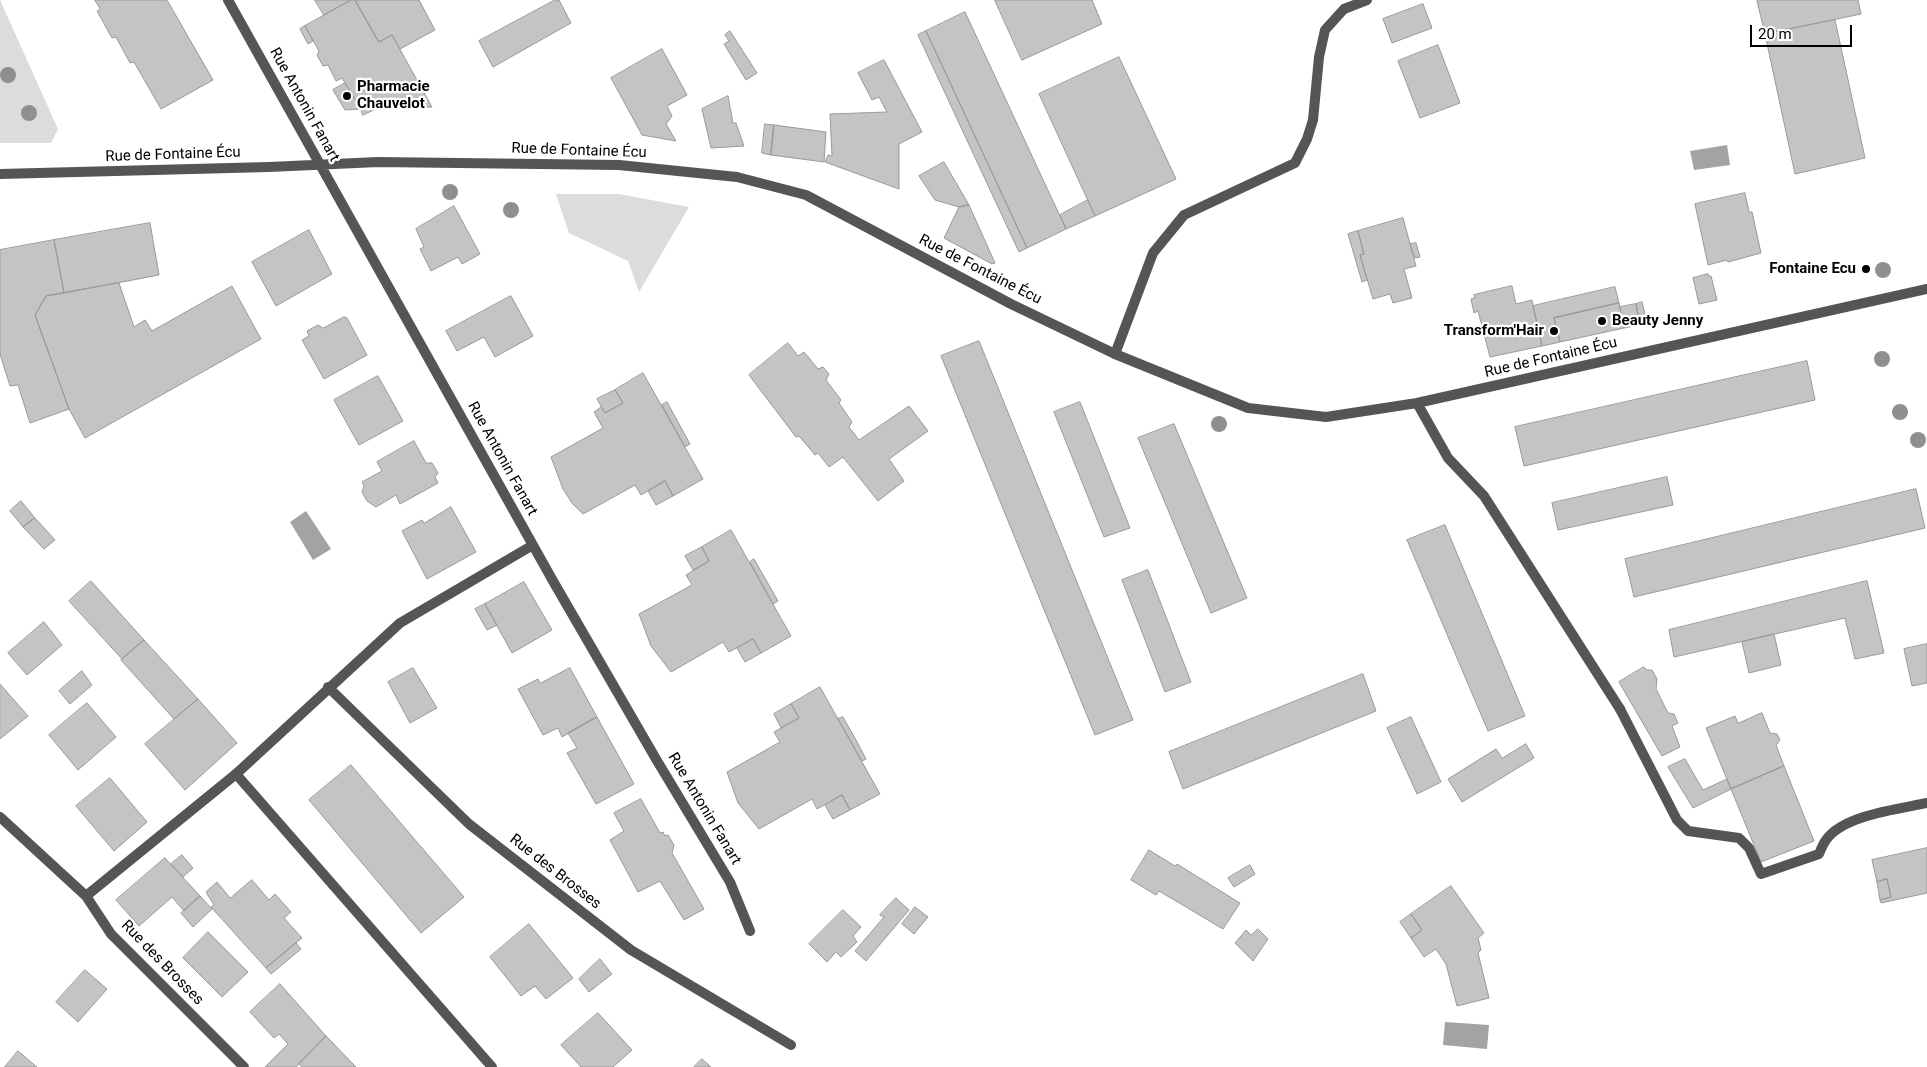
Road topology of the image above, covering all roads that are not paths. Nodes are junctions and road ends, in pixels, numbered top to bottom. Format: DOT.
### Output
graph roads {
  1 [pos="228,0"];
  2 [pos="1368,0"];
  3 [pos="318,163"];
  4 [pos="0,174"];
  5 [pos="1927,289"];
  6 [pos="1115,354"];
  7 [pos="1417,403"];
  8 [pos="533,545"];
  9 [pos="328,687"];
  10 [pos="236,774"];
  11 [pos="1927,803"];
  12 [pos="0,817"];
  13 [pos="86,896"];
  14 [pos="750,931"];
  15 [pos="791,1045"];
  16 [pos="244,1067"];
  17 [pos="492,1067"];
  1 -- 3 [label="street, Rue Antonin Fanart"];
  2 -- 6 [label="street"];
  3 -- 4 [label="street, Rue de Fontaine Écu"];
  3 -- 6 [label="street, Rue de Fontaine Écu"];
  3 -- 8 [label="street, Rue Antonin Fanart"];
  5 -- 7 [label="street, Rue de Fontaine Écu"];
  6 -- 7 [label="street, Rue de Fontaine Écu"];
  7 -- 11 [label="street"];
  8 -- 9 [label="street"];
  8 -- 14 [label="street, Rue Antonin Fanart"];
  9 -- 10 [label="street"];
  9 -- 15 [label="street, Rue des Brosses"];
  10 -- 13 [label="street"];
  10 -- 17 [label="street"];
  12 -- 13 [label="street, Rue des Brosses"];
  13 -- 16 [label="street, Rue des Brosses"];
}
